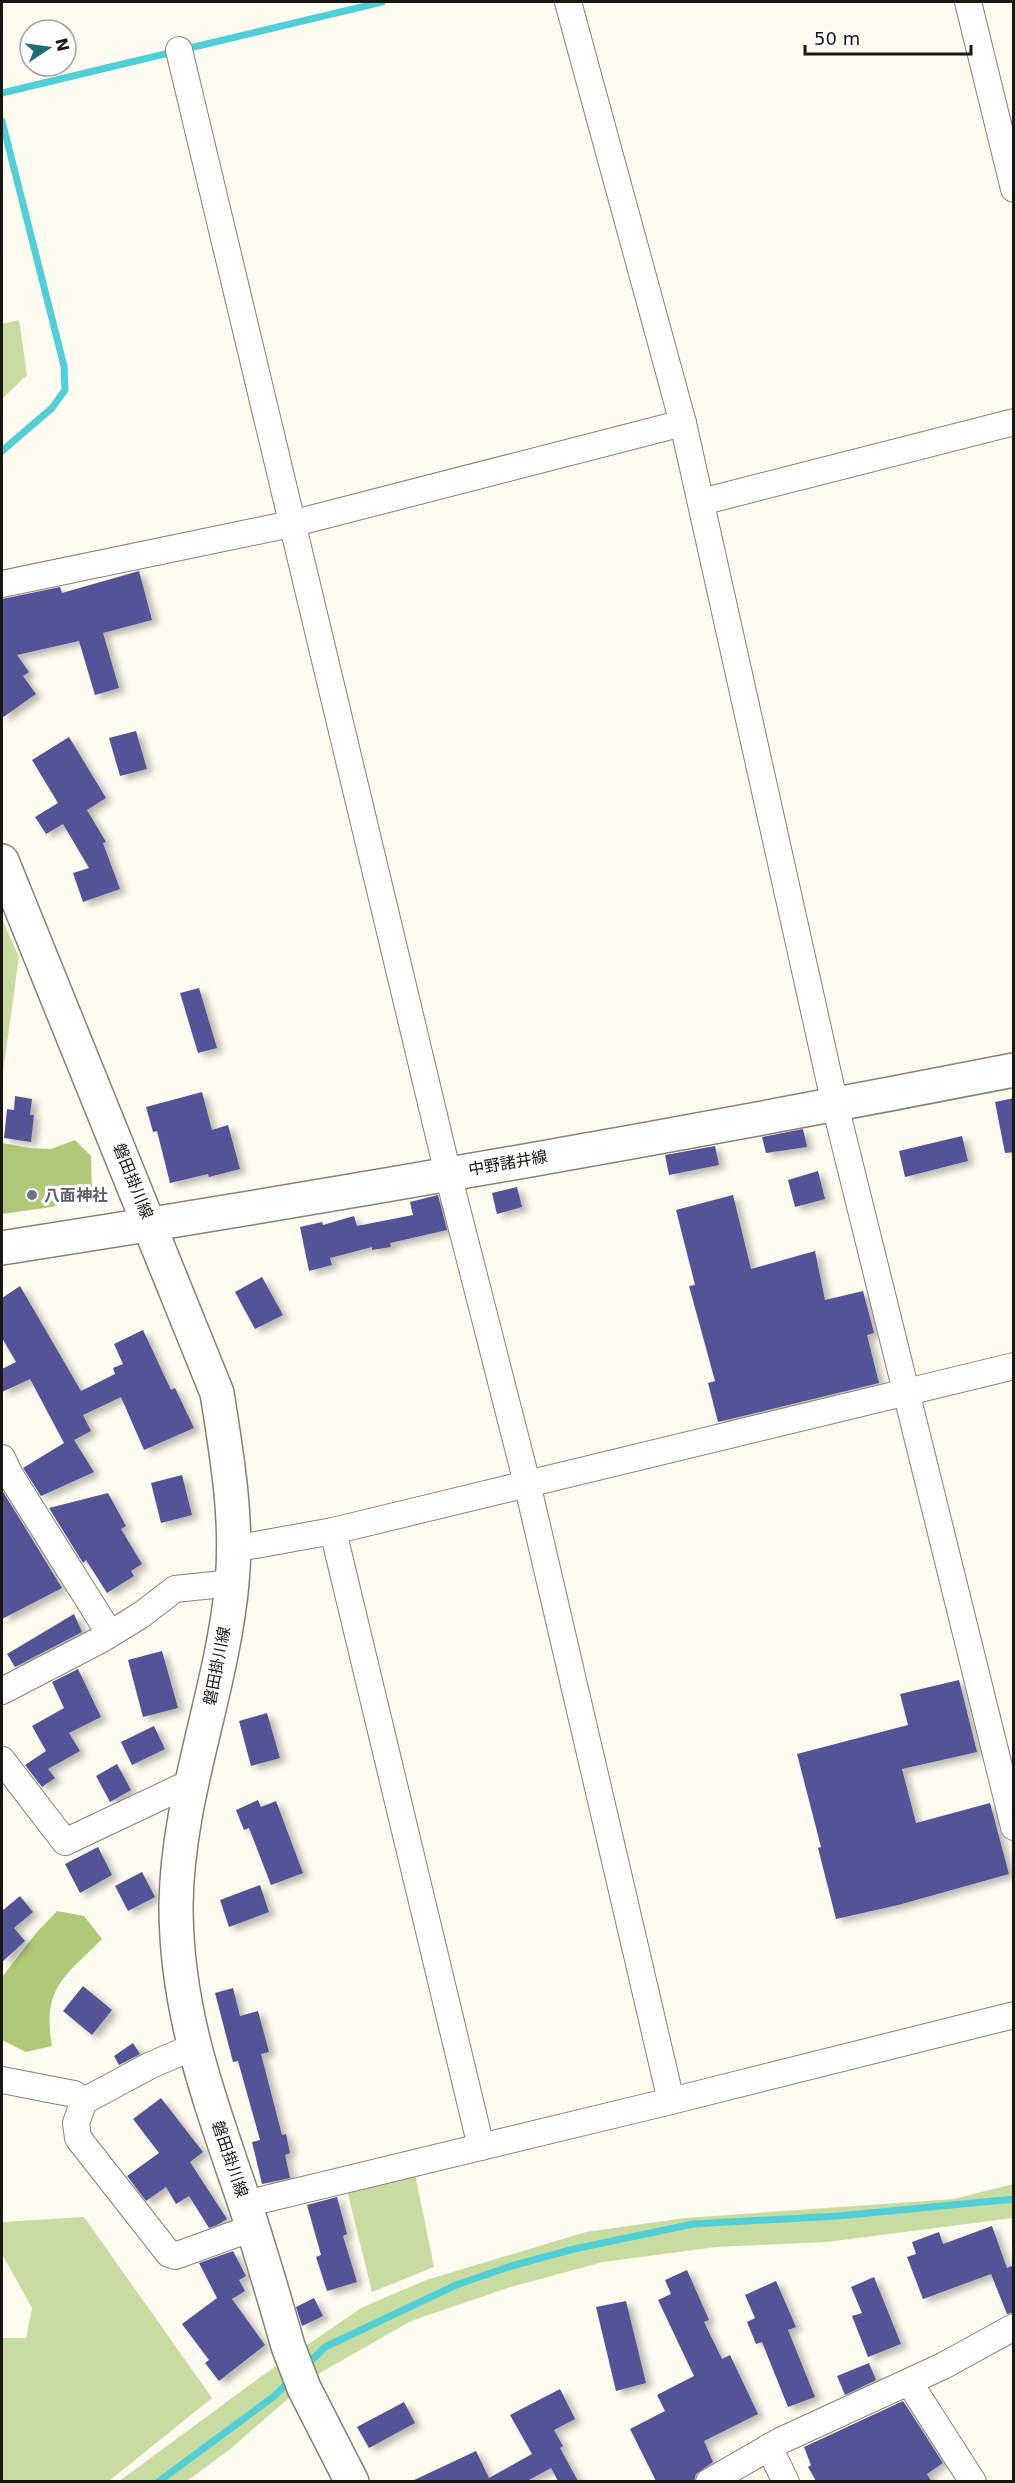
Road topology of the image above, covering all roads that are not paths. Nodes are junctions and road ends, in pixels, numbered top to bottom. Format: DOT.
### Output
graph roads {
  1 [pos="568,2"];
  2 [pos="968,2"];
  3 [pos="179,50"];
  4 [pos="1014,189"];
  5 [pos="1014,422"];
  6 [pos="683,423"];
  7 [pos="701,502"];
  8 [pos="291,524"];
  9 [pos="2,584"];
  10 [pos="2,861"];
  11 [pos="1014,1071"];
  12 [pos="835,1105"];
  13 [pos="448,1174"];
  14 [pos="151,1225"];
  15 [pos="2,1248"];
  16 [pos="1014,1366"];
  17 [pos="906,1394"];
  18 [pos="2,1458"];
  19 [pos="527,1483"];
  20 [pos="333,1531"];
  21 [pos="233,1549"];
  22 [pos="232,1583"];
  23 [pos="110,1634"];
  24 [pos="4,1684"];
  25 [pos="2,1760"];
  26 [pos="192,1782"];
  27 [pos="1014,1827"];
  28 [pos="1014,2015"];
  29 [pos="193,2047"];
  30 [pos="2,2079"];
  31 [pos="671,2101"];
  32 [pos="84,2102"];
  33 [pos="481,2147"];
  34 [pos="248,2216"];
  35 [pos="1014,2327"];
  36 [pos="909,2382"];
  37 [pos="769,2447"];
  38 [pos="352,2481"];
  39 [pos="709,2481"];
  40 [pos="786,2481"];
  41 [pos="973,2481"];
  1 -- 6 [label="street"];
  2 -- 4 [label="street"];
  3 -- 8 [label="street"];
  5 -- 7 [label="street"];
  6 -- 7 [label="street"];
  6 -- 8 [label="street"];
  7 -- 12 [label="street"];
  8 -- 9 [label="street"];
  8 -- 13 [label="street"];
  10 -- 14 [label="main road, 磐田掛川線"];
  11 -- 12 [label="main road, 中野諸井線"];
  12 -- 13 [label="main road, 中野諸井線"];
  12 -- 17 [label="street"];
  13 -- 14 [label="main road, 中野諸井線"];
  13 -- 19 [label="street"];
  14 -- 15 [label="main road, 中野諸井線"];
  14 -- 21 [label="main road, 磐田掛川線"];
  16 -- 17 [label="street"];
  17 -- 19 [label="street"];
  17 -- 27 [label="street"];
  18 -- 23 [label="street"];
  19 -- 20 [label="street"];
  19 -- 31 [label="street"];
  20 -- 21 [label="street"];
  20 -- 33 [label="street"];
  21 -- 22 [label="main road, 磐田掛川線"];
  22 -- 23 [label="street"];
  22 -- 26 [label="main road, 磐田掛川線"];
  23 -- 24 [label="street"];
  25 -- 26 [label="street"];
  26 -- 29 [label="main road, 磐田掛川線"];
  28 -- 31 [label="street"];
  29 -- 32 [label="street"];
  29 -- 34 [label="main road, 磐田掛川線"];
  30 -- 32 [label="street"];
  31 -- 33 [label="street"];
  32 -- 34 [label="street"];
  33 -- 34 [label="street"];
  34 -- 38 [label="main road, 磐田掛川線"];
  35 -- 36 [label="street"];
  36 -- 37 [label="street"];
  36 -- 41 [label="street"];
  37 -- 39 [label="street"];
  37 -- 40 [label="street"];
}
